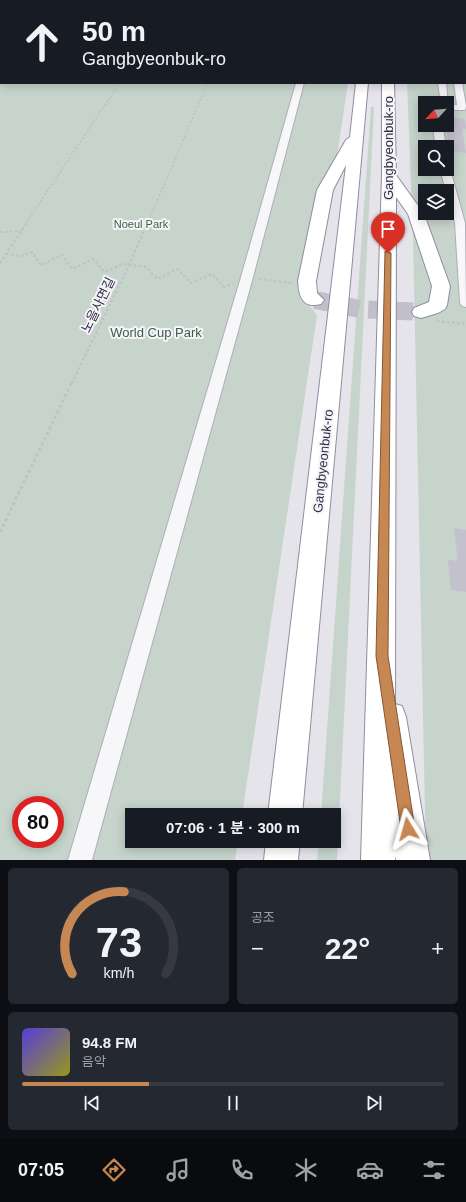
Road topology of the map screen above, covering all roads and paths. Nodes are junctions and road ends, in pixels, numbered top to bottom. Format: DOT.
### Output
graph roads {
  1 [pos="119,84"];
  2 [pos="208,84"];
  3 [pos="300,84"];
  4 [pos="362,84"];
  5 [pos="388,84"];
  6 [pos="442,84"];
  7 [pos="458,84"];
  8 [pos="444,96"];
  9 [pos="454,107"];
  10 [pos="357,132"];
  11 [pos="389,175"];
  12 [pos="446,176"];
  13 [pos="22,231"];
  14 [pos="0,232"];
  15 [pos="6,254"];
  16 [pos="0,263"];
  17 [pos="128,265"];
  18 [pos="247,277"];
  19 [pos="297,284"];
  20 [pos="315,300"];
  21 [pos="466,303"];
  22 [pos="421,312"];
  23 [pos="436,321"];
  24 [pos="466,324"];
  25 [pos="0,532"];
  26 [pos="382,656"];
  27 [pos="286,808"];
  28 [pos="282,848"];
  29 [pos="80,860"];
  30 [pos="281,860"];
  31 [pos="378,860"];
  32 [pos="413,860"];
  1 -- 13 [label="path"];
  2 -- 17 [label="path, 노을사면길"];
  3 -- 18 [label="street"];
  4 -- 10 [label="highway, Gangbyeonbuk-ro"];
  5 -- 11 [label="highway, Gangbyeonbuk-ro"];
  6 -- 8 [label="street"];
  7 -- 9 [label="street"];
  10 -- 20 [label="highway"];
  10 -- 27 [label="highway, Gangbyeonbuk-ro"];
  11 -- 22 [label="highway"];
  11 -- 26 [label="highway, Gangbyeonbuk-ro"];
  12 -- 21 [label="street"];
  13 -- 14 [label="path"];
  13 -- 15 [label="path"];
  15 -- 16 [label="path"];
  15 -- 17 [label="path"];
  17 -- 18 [label="path"];
  17 -- 25 [label="path, 노을사면길"];
  18 -- 19 [label="path"];
  18 -- 29 [label="street"];
  23 -- 24 [label="path"];
  26 -- 31 [label="highway, Gangbyeonbuk-ro"];
  26 -- 32 [label="highway"];
  28 -- 30 [label="highway"];
}
